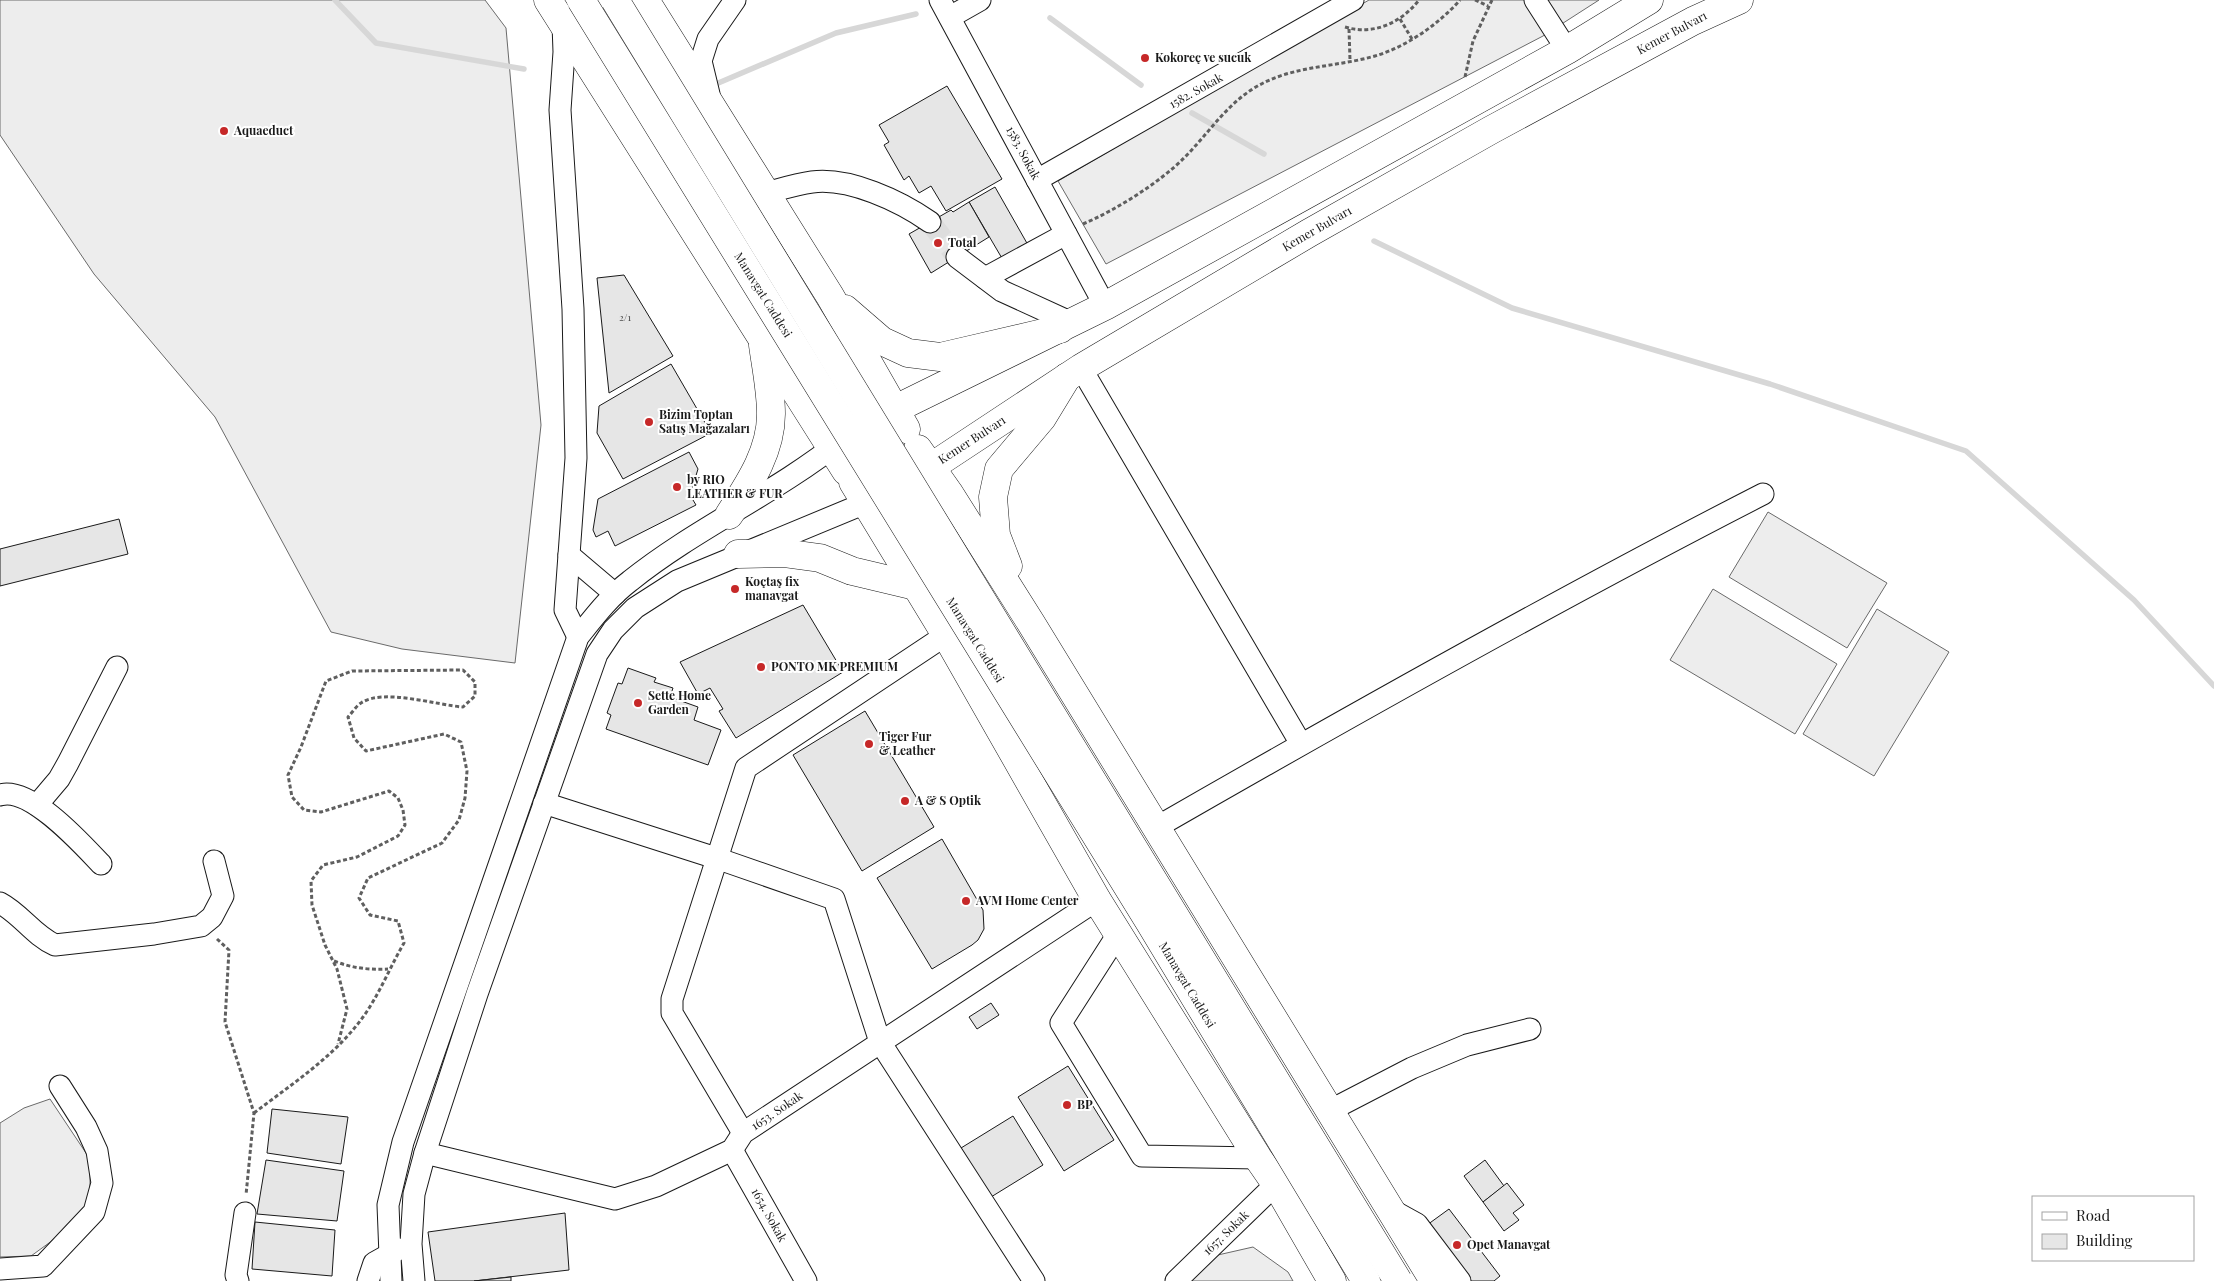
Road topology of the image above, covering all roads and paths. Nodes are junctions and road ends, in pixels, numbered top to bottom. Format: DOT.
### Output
graph roads {
  1 [pos="548,0"];
  2 [pos="581,0"];
  3 [pos="615,0"];
  4 [pos="645,0"];
  5 [pos="735,0"];
  6 [pos="980,0"];
  7 [pos="1353,0"];
  8 [pos="1420,0"];
  9 [pos="1460,0"];
  10 [pos="1476,0"];
  11 [pos="1492,0"];
  12 [pos="1535,0"];
  13 [pos="1649,0"];
  14 [pos="1739,0"];
  15 [pos="1488,6"];
  16 [pos="945,9"];
  17 [pos="1400,19"];
  18 [pos="563,24"];
  19 [pos="1336,25"];
  20 [pos="1350,29"];
  21 [pos="1412,39"];
  22 [pos="1567,50"];
  23 [pos="1350,60"];
  24 [pos="1465,77"];
  25 [pos="712,104"];
  26 [pos="1037,180"];
  27 [pos="766,193"];
  28 [pos="1079,217"];
  29 [pos="930,222"];
  30 [pos="1066,234"];
  31 [pos="957,257"];
  32 [pos="985,278"];
  33 [pos="830,296"];
  34 [pos="1105,306"];
  35 [pos="1066,326"];
  36 [pos="763,338"];
  37 [pos="1074,373"];
  38 [pos="832,448"];
  39 [pos="886,458"];
  40 [pos="1763,494"];
  41 [pos="729,515"];
  42 [pos="738,554"];
  43 [pos="569,555"];
  44 [pos="915,586"];
  45 [pos="615,594"];
  46 [pos="1031,623"];
  47 [pos="946,635"];
  48 [pos="578,637"];
  49 [pos="116,667"];
  50 [pos="1301,744"];
  51 [pos="0,795"];
  52 [pos="544,804"];
  53 [pos="37,805"];
  54 [pos="1157,827"];
  55 [pos="719,858"];
  56 [pos="214,861"];
  57 [pos="101,864"];
  58 [pos="1097,900"];
  59 [pos="0,903"];
  60 [pos="202,926"];
  61 [pos="1118,934"];
  62 [pos="332,960"];
  63 [pos="389,969"];
  64 [pos="1530,1029"];
  65 [pos="880,1042"];
  66 [pos="338,1044"];
  67 [pos="60,1086"];
  68 [pos="1329,1111"];
  69 [pos="254,1113"];
  70 [pos="737,1142"];
  71 [pos="425,1153"];
  72 [pos="1258,1158"];
  73 [pos="1276,1184"];
  74 [pos="1388,1208"];
  75 [pos="245,1213"];
  76 [pos="411,1244"];
  77 [pos="389,1253"];
  78 [pos="0,1269"];
  79 [pos="238,1281"];
  80 [pos="368,1281"];
  81 [pos="391,1281"];
  82 [pos="414,1281"];
  83 [pos="806,1281"];
  84 [pos="1034,1281"];
  85 [pos="1176,1281"];
  86 [pos="1332,1281"];
  87 [pos="1366,1281"];
  88 [pos="1398,1281"];
  89 [pos="1434,1281"];
  90 [pos="1460,1281"];
  1 -- 18 [label="main road"];
  2 -- 87 [label="main road, Manavgat Caddesi, bridge"];
  3 -- 88 [label="main road, Manavgat Caddesi, bridge"];
  4 -- 25 [label="main road"];
  5 -- 25 [label="street"];
  6 -- 16 [label="street"];
  7 -- 26 [label="street, 1582. Sokak"];
  8 -- 17 [label="path"];
  9 -- 21 [label="path"];
  10 -- 15 [label="path"];
  11 -- 15 [label="path"];
  12 -- 22 [label="street"];
  13 -- 22 [label="main road"];
  14 -- 37 [label="main road, Kemer Bulvarı"];
  15 -- 24 [label="path"];
  16 -- 26 [label="street, 1583. Sokak"];
  17 -- 20 [label="path"];
  17 -- 21 [label="path"];
  18 -- 36 [label="main road"];
  18 -- 43 [label="street"];
  19 -- 20 [label="path"];
  20 -- 23 [label="path"];
  21 -- 23 [label="path"];
  22 -- 34 [label="main road"];
  23 -- 28 [label="path"];
  25 -- 27 [label="main road"];
  26 -- 30 [label="street, 1583. Sokak"];
  27 -- 29 [label="street"];
  27 -- 33 [label="main road"];
  30 -- 32 [label="street"];
  30 -- 34 [label="street, 1583. Sokak"];
  31 -- 32 [label="street"];
  32 -- 35 [label="street"];
  33 -- 35 [label="main road"];
  33 -- 39 [label="main road"];
  34 -- 35 [label="main road"];
  35 -- 39 [label="main road"];
  36 -- 38 [label="main road"];
  36 -- 41 [label="main road"];
  37 -- 39 [label="main road, Kemer Bulvarı"];
  37 -- 46 [label="main road"];
  37 -- 50 [label="street"];
  38 -- 39 [label="main road"];
  38 -- 39 [label="street"];
  38 -- 41 [label="street"];
  39 -- 42 [label="street"];
  39 -- 44 [label="main road"];
  39 -- 46 [label="main road"];
  40 -- 50 [label="street"];
  41 -- 45 [label="street"];
  42 -- 44 [label="main road"];
  42 -- 52 [label="street"];
  43 -- 45 [label="street"];
  43 -- 48 [label="street"];
  44 -- 47 [label="main road"];
  45 -- 48 [label="street"];
  46 -- 54 [label="main road"];
  47 -- 55 [label="street, 1654. Sokak"];
  47 -- 58 [label="main road"];
  48 -- 77 [label="street"];
  49 -- 53 [label="street"];
  50 -- 54 [label="street"];
  51 -- 53 [label="street"];
  52 -- 55 [label="street"];
  52 -- 71 [label="street"];
  53 -- 57 [label="street"];
  54 -- 68 [label="main road"];
  55 -- 65 [label="street"];
  55 -- 70 [label="street, 1654. Sokak"];
  56 -- 60 [label="street"];
  58 -- 61 [label="main road"];
  58 -- 65 [label="street, 1653. Sokak"];
  59 -- 60 [label="street"];
  60 -- 69 [label="path"];
  61 -- 72 [label="main road"];
  61 -- 72 [label="street"];
  62 -- 63 [label="path"];
  62 -- 63 [label="path"];
  62 -- 66 [label="path"];
  63 -- 66 [label="path"];
  64 -- 68 [label="street"];
  65 -- 70 [label="street, 1653. Sokak"];
  65 -- 84 [label="street"];
  66 -- 69 [label="path"];
  67 -- 78 [label="street"];
  68 -- 74 [label="main road"];
  69 -- 75 [label="path"];
  70 -- 71 [label="street, 1653. Sokak"];
  70 -- 83 [label="street, 1654. Sokak"];
  71 -- 76 [label="street"];
  72 -- 73 [label="main road"];
  73 -- 85 [label="street, 1657. Sokak"];
  73 -- 86 [label="main road"];
  74 -- 89 [label="main road"];
  74 -- 90 [label="street"];
  75 -- 79 [label="street"];
  76 -- 77 [label="street"];
  76 -- 82 [label="street"];
  77 -- 80 [label="street"];
  77 -- 81 [label="street"];
}
